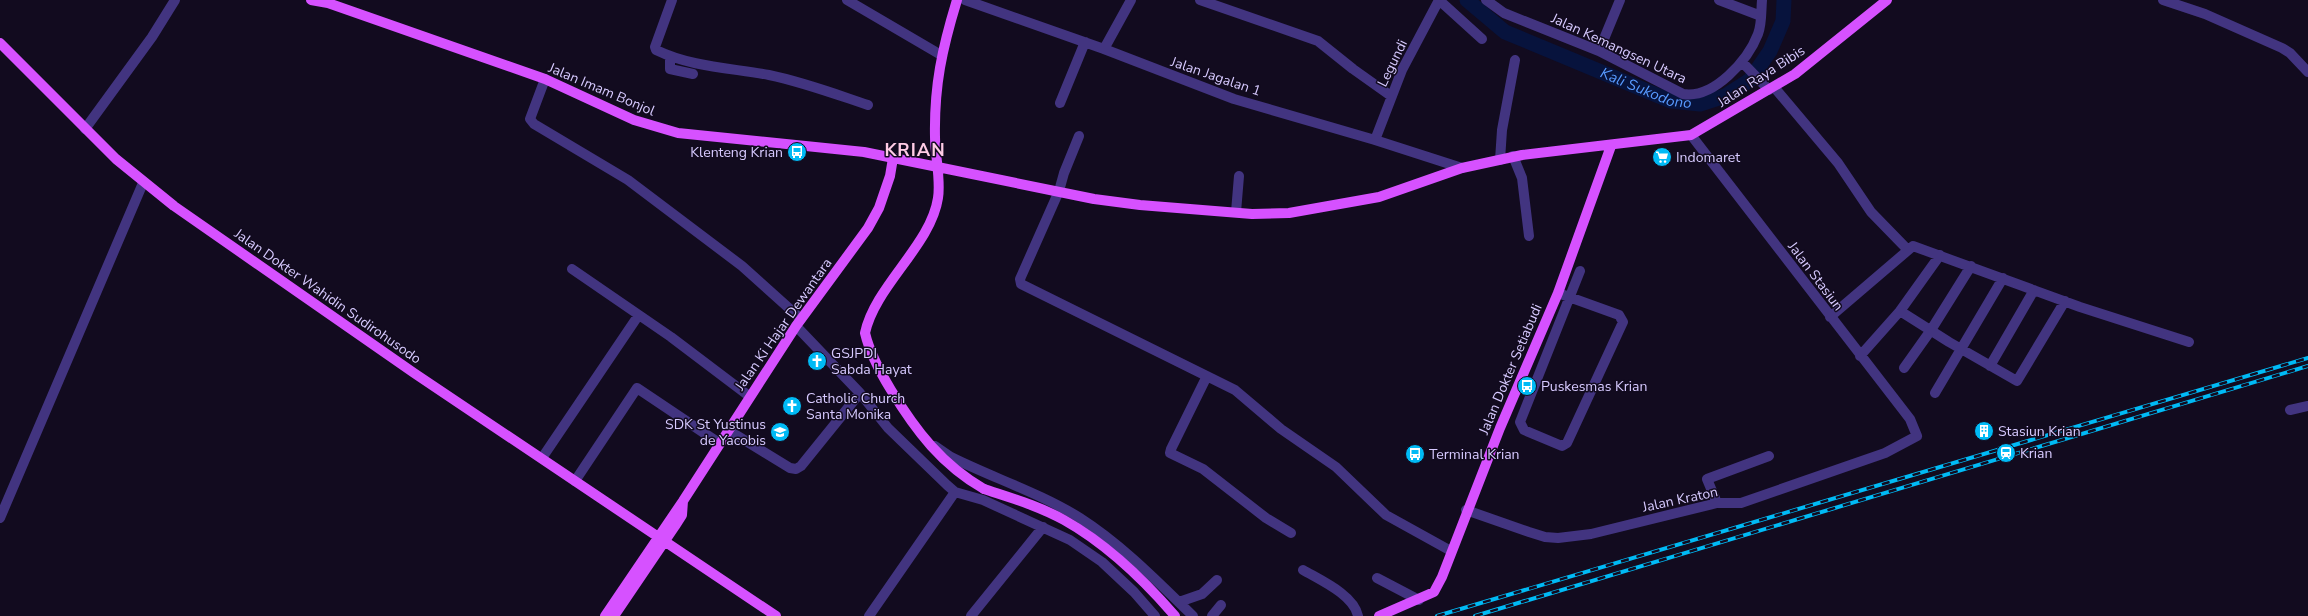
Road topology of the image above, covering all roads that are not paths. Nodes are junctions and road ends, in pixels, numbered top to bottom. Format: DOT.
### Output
graph roads {
  1 [pos="175,0"];
  2 [pos="311,0"];
  3 [pos="672,0"];
  4 [pos="847,0"];
  5 [pos="958,0"];
  6 [pos="1131,0"];
  7 [pos="1200,0"];
  8 [pos="1439,0"];
  9 [pos="1486,0"];
  10 [pos="1620,0"];
  11 [pos="1719,0"];
  12 [pos="1762,0"];
  13 [pos="1887,0"];
  14 [pos="2163,0"];
  15 [pos="328,2"];
  16 [pos="1761,16"];
  17 [pos="1482,39"];
  18 [pos="1085,42"];
  19 [pos="0,43"];
  20 [pos="1104,49"];
  21 [pos="1599,51"];
  22 [pos="941,55"];
  23 [pos="1515,60"];
  24 [pos="669,61"];
  25 [pos="1744,63"];
  26 [pos="2308,72"];
  27 [pos="693,74"];
  28 [pos="545,79"];
  29 [pos="1771,89"];
  30 [pos="1391,96"];
  31 [pos="1060,104"];
  32 [pos="868,105"];
  33 [pos="85,128"];
  34 [pos="1691,135"];
  35 [pos="1079,136"];
  36 [pos="1375,140"];
  37 [pos="1611,146"];
  38 [pos="1513,156"];
  39 [pos="893,158"];
  40 [pos="1500,160"];
  41 [pos="936,167"];
  42 [pos="1462,168"];
  43 [pos="1239,176"];
  44 [pos="143,183"];
  45 [pos="1059,191"];
  46 [pos="1236,212"];
  47 [pos="1530,236"];
  48 [pos="1907,249"];
  49 [pos="1940,255"];
  50 [pos="1971,266"];
  51 [pos="572,269"];
  52 [pos="1580,271"];
  53 [pos="2002,278"];
  54 [pos="2034,290"];
  55 [pos="1558,292"];
  56 [pos="1570,297"];
  57 [pos="2065,301"];
  58 [pos="1900,311"];
  59 [pos="638,316"];
  60 [pos="1830,317"];
  61 [pos="798,323"];
  62 [pos="1931,330"];
  63 [pos="2189,342"];
  64 [pos="1960,348"];
  65 [pos="1860,356"];
  66 [pos="1990,366"];
  67 [pos="1904,368"];
  68 [pos="1207,376"];
  69 [pos="860,393"];
  70 [pos="1935,393"];
  71 [pos="749,396"];
  72 [pos="2308,406"];
  73 [pos="2290,410"];
  74 [pos="910,420"];
  75 [pos="728,430"];
  76 [pos="1917,436"];
  77 [pos="719,443"];
  78 [pos="1769,456"];
  79 [pos="542,458"];
  80 [pos="575,480"];
  81 [pos="955,492"];
  82 [pos="1717,503"];
  83 [pos="1466,510"];
  84 [pos="0,518"];
  85 [pos="1043,527"];
  86 [pos="1291,533"];
  87 [pos="662,538"];
  88 [pos="1117,545"];
  89 [pos="1451,551"];
  90 [pos="1105,558"];
  91 [pos="1303,570"];
  92 [pos="1378,578"];
  93 [pos="1217,580"];
  94 [pos="1418,600"];
  95 [pos="1179,602"];
  96 [pos="1221,605"];
  97 [pos="605,616"];
  98 [pos="614,616"];
  99 [pos="776,616"];
  100 [pos="869,616"];
  101 [pos="971,616"];
  102 [pos="1155,616"];
  103 [pos="1175,616"];
  104 [pos="1192,616"];
  105 [pos="1212,616"];
  106 [pos="1358,616"];
  107 [pos="1380,616"];
  1 -- 33 [label="street"];
  2 -- 15 [label="main road, Jalan Imam Bonjol"];
  3 -- 24 [label="street"];
  4 -- 22 [label="street"];
  5 -- 18 [label="street, Jalan Jagalan 1"];
  5 -- 22 [label="main road"];
  6 -- 20 [label="street"];
  7 -- 30 [label="street"];
  8 -- 17 [label="street"];
  8 -- 30 [label="street, Legundi"];
  9 -- 21 [label="street, Jalan Kemangsen Utara"];
  10 -- 21 [label="street"];
  11 -- 16 [label="street"];
  12 -- 16 [label="street, Jalan Kemangsen Utara"];
  13 -- 29 [label="main road, Jalan Raya Bibis"];
  14 -- 26 [label="street"];
  15 -- 28 [label="main road, Jalan Imam Bonjol"];
  16 -- 25 [label="street, Jalan Kemangsen Utara"];
  18 -- 20 [label="street, Jalan Jagalan 1"];
  18 -- 31 [label="street"];
  19 -- 33 [label="main road, Jalan Dokter Wahidin Sudirohusodo"];
  20 -- 36 [label="street, Jalan Jagalan 1"];
  21 -- 25 [label="street, Jalan Kemangsen Utara"];
  22 -- 41 [label="main road"];
  23 -- 40 [label="street"];
  24 -- 27 [label="street"];
  24 -- 32 [label="street"];
  25 -- 29 [label="street"];
  28 -- 39 [label="main road, Jalan Imam Bonjol"];
  28 -- 61 [label="street"];
  29 -- 34 [label="main road, Jalan Raya Bibis"];
  29 -- 48 [label="street"];
  30 -- 36 [label="street, Legundi"];
  33 -- 44 [label="main road, Jalan Dokter Wahidin Sudirohusodo"];
  34 -- 37 [label="main road, Jalan Raya Bibis"];
  34 -- 60 [label="street, Jalan Stasiun"];
  35 -- 45 [label="street"];
  36 -- 42 [label="street, Jalan Jagalan 1"];
  37 -- 38 [label="main road, Jalan Raya Bibis"];
  37 -- 55 [label="main road, Jalan Dokter Setiabudi"];
  38 -- 40 [label="main road, Jalan Raya Bibis"];
  38 -- 47 [label="street"];
  39 -- 41 [label="main road, Jalan Imam Bonjol"];
  39 -- 61 [label="main road, Jalan Ki Hajar Dewantara"];
  40 -- 42 [label="main road, Jalan Raya Bibis"];
  41 -- 45 [label="main road, Jalan Imam Bonjol"];
  41 -- 74 [label="main road"];
  42 -- 46 [label="main road, Jalan Raya Bibis"];
  43 -- 46 [label="street"];
  44 -- 79 [label="main road, Jalan Dokter Wahidin Sudirohusodo"];
  44 -- 84 [label="street"];
  45 -- 46 [label="main road, Jalan Imam Bonjol"];
  45 -- 68 [label="street"];
  48 -- 49 [label="street"];
  48 -- 60 [label="street"];
  49 -- 50 [label="street"];
  49 -- 58 [label="street"];
  50 -- 53 [label="street"];
  50 -- 62 [label="street"];
  51 -- 59 [label="street"];
  52 -- 56 [label="street"];
  53 -- 54 [label="street"];
  53 -- 64 [label="street"];
  54 -- 57 [label="street"];
  54 -- 66 [label="street"];
  55 -- 56 [label="street"];
  55 -- 83 [label="main road, Jalan Dokter Setiabudi"];
  56 -- 56 [label="street"];
  57 -- 63 [label="street"];
  57 -- 66 [label="street"];
  58 -- 62 [label="street"];
  58 -- 65 [label="street"];
  59 -- 71 [label="street"];
  59 -- 79 [label="street"];
  60 -- 65 [label="street, Jalan Stasiun"];
  61 -- 69 [label="street"];
  61 -- 71 [label="main road, Jalan Ki Hajar Dewantara"];
  62 -- 64 [label="street"];
  62 -- 67 [label="street"];
  64 -- 66 [label="street"];
  64 -- 70 [label="street"];
  65 -- 76 [label="street, Jalan Stasiun"];
  68 -- 86 [label="street"];
  68 -- 89 [label="street"];
  69 -- 75 [label="street"];
  69 -- 81 [label="street"];
  71 -- 75 [label="main road, Jalan Ki Hajar Dewantara"];
  72 -- 73 [label="street"];
  74 -- 88 [label="street"];
  74 -- 103 [label="main road, bridge"];
  75 -- 77 [label="main road, Jalan Ki Hajar Dewantara"];
  76 -- 82 [label="street, Jalan Kraton"];
  77 -- 80 [label="street"];
  77 -- 87 [label="main road, Jalan Ki Hajar Dewantara"];
  78 -- 82 [label="street"];
  79 -- 80 [label="main road, Jalan Dokter Wahidin Sudirohusodo"];
  80 -- 87 [label="main road, Jalan Dokter Wahidin Sudirohusodo"];
  81 -- 85 [label="street"];
  81 -- 100 [label="street"];
  82 -- 83 [label="street, Jalan Kraton"];
  83 -- 89 [label="main road, Jalan Dokter Setiabudi"];
  85 -- 90 [label="street"];
  85 -- 101 [label="street"];
  87 -- 97 [label="main road, Jalan Ki Hajar Dewantara"];
  87 -- 98 [label="main road, Jalan Ki Hajar Dewantara"];
  87 -- 99 [label="main road"];
  88 -- 90 [label="street"];
  88 -- 95 [label="street"];
  89 -- 94 [label="main road, Jalan Dokter Setiabudi"];
  90 -- 102 [label="street"];
  91 -- 106 [label="street"];
  92 -- 94 [label="street"];
  93 -- 95 [label="street"];
  94 -- 107 [label="main road, Jalan Dokter Setiabudi"];
  95 -- 104 [label="street"];
  96 -- 105 [label="street"];
}
